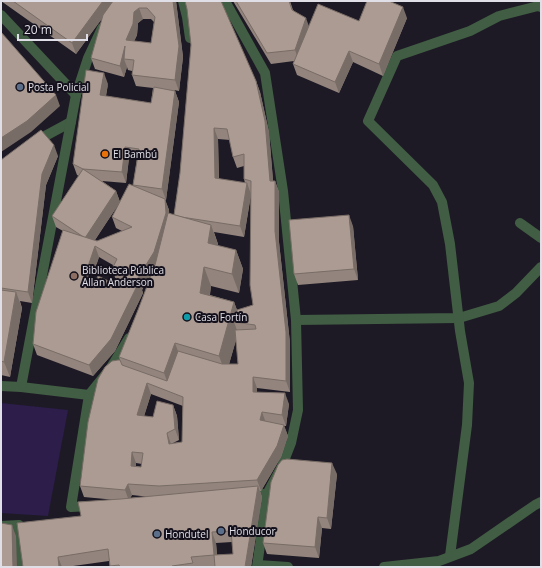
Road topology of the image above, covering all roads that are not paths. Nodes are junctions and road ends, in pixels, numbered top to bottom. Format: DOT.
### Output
graph roads {
  1 [pos="183,1"];
  2 [pos="225,1"];
  3 [pos="541,7"];
  4 [pos="1,15"];
  5 [pos="108,18"];
  6 [pos="192,48"];
  7 [pos="76,95"];
  8 [pos="71,122"];
  9 [pos="22,149"];
  10 [pos="520,223"];
  11 [pos="541,238"];
  12 [pos="541,267"];
  13 [pos="459,318"];
  14 [pos="296,320"];
  15 [pos="134,330"];
  16 [pos="1,386"];
  17 [pos="21,387"];
  18 [pos="89,395"];
  19 [pos="267,494"];
  20 [pos="252,495"];
  21 [pos="541,502"];
  22 [pos="102,505"];
  23 [pos="70,507"];
  24 [pos="70,519"];
  25 [pos="1,526"];
  26 [pos="450,556"];
  27 [pos="258,566"];
  28 [pos="20,567"];
  29 [pos="288,567"];
  30 [pos="384,567"];
  1 -- 6 [label="street"];
  2 -- 14 [label="street"];
  3 -- 13 [label="street"];
  4 -- 7 [label="street"];
  5 -- 7 [label="street"];
  7 -- 8 [label="street"];
  8 -- 9 [label="street"];
  8 -- 17 [label="street"];
  10 -- 11 [label="street"];
  12 -- 13 [label="street"];
  13 -- 14 [label="street"];
  13 -- 26 [label="street"];
  14 -- 19 [label="street"];
  15 -- 18 [label="street"];
  16 -- 17 [label="street"];
  17 -- 18 [label="street"];
  18 -- 23 [label="street"];
  19 -- 20 [label="street"];
  19 -- 27 [label="street"];
  21 -- 26 [label="street"];
  22 -- 23 [label="street"];
  23 -- 24 [label="street"];
  25 -- 28 [label="street"];
  26 -- 30 [label="street"];
  27 -- 29 [label="street"];
}
